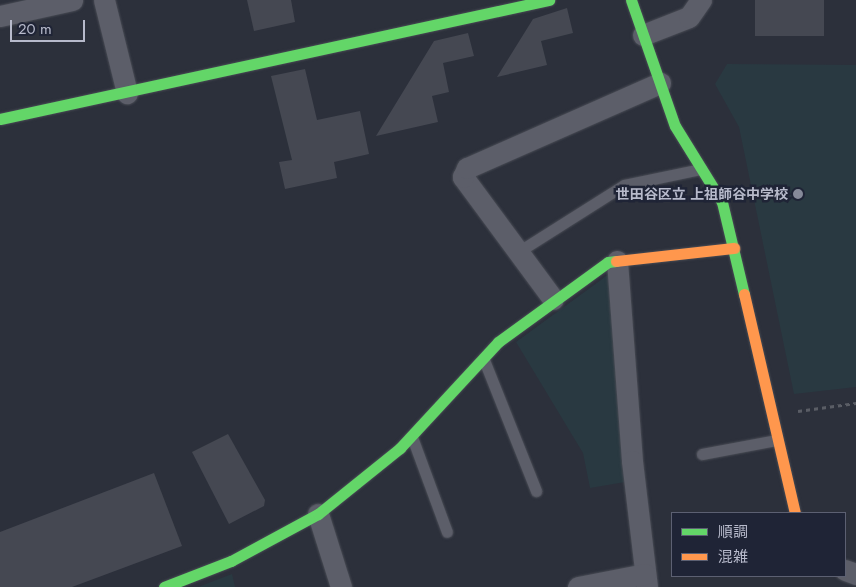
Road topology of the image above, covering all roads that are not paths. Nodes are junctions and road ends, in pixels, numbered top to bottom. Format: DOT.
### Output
graph roads {
  1 [pos="72,0"];
  2 [pos="104,0"];
  3 [pos="549,0"];
  4 [pos="631,0"];
  5 [pos="701,0"];
  6 [pos="0,16"];
  7 [pos="643,35"];
  8 [pos="660,83"];
  9 [pos="127,92"];
  10 [pos="0,119"];
  11 [pos="703,169"];
  12 [pos="734,248"];
  13 [pos="518,252"];
  14 [pos="617,261"];
  15 [pos="553,300"];
  16 [pos="483,358"];
  17 [pos="411,436"];
  18 [pos="776,440"];
  19 [pos="702,454"];
  20 [pos="536,490"];
  21 [pos="793,512"];
  22 [pos="318,514"];
  23 [pos="447,532"];
  24 [pos="646,580"];
  25 [pos="164,587"];
  26 [pos="341,587"];
  27 [pos="578,587"];
  1 -- 6 [label="street"];
  2 -- 9 [label="street"];
  3 -- 9 [label="street"];
  4 -- 7 [label="street"];
  5 -- 7 [label="street"];
  7 -- 8 [label="street"];
  8 -- 11 [label="street"];
  8 -- 13 [label="street"];
  9 -- 10 [label="street"];
  11 -- 12 [label="street"];
  11 -- 13 [label="lane"];
  12 -- 14 [label="street"];
  12 -- 18 [label="street"];
  13 -- 15 [label="street"];
  14 -- 15 [label="street"];
  14 -- 24 [label="street"];
  15 -- 16 [label="street"];
  16 -- 17 [label="street"];
  16 -- 20 [label="lane"];
  17 -- 22 [label="street"];
  17 -- 23 [label="lane"];
  18 -- 19 [label="lane"];
  18 -- 21 [label="street"];
  22 -- 25 [label="street"];
  22 -- 26 [label="street"];
  24 -- 27 [label="street"];
}
